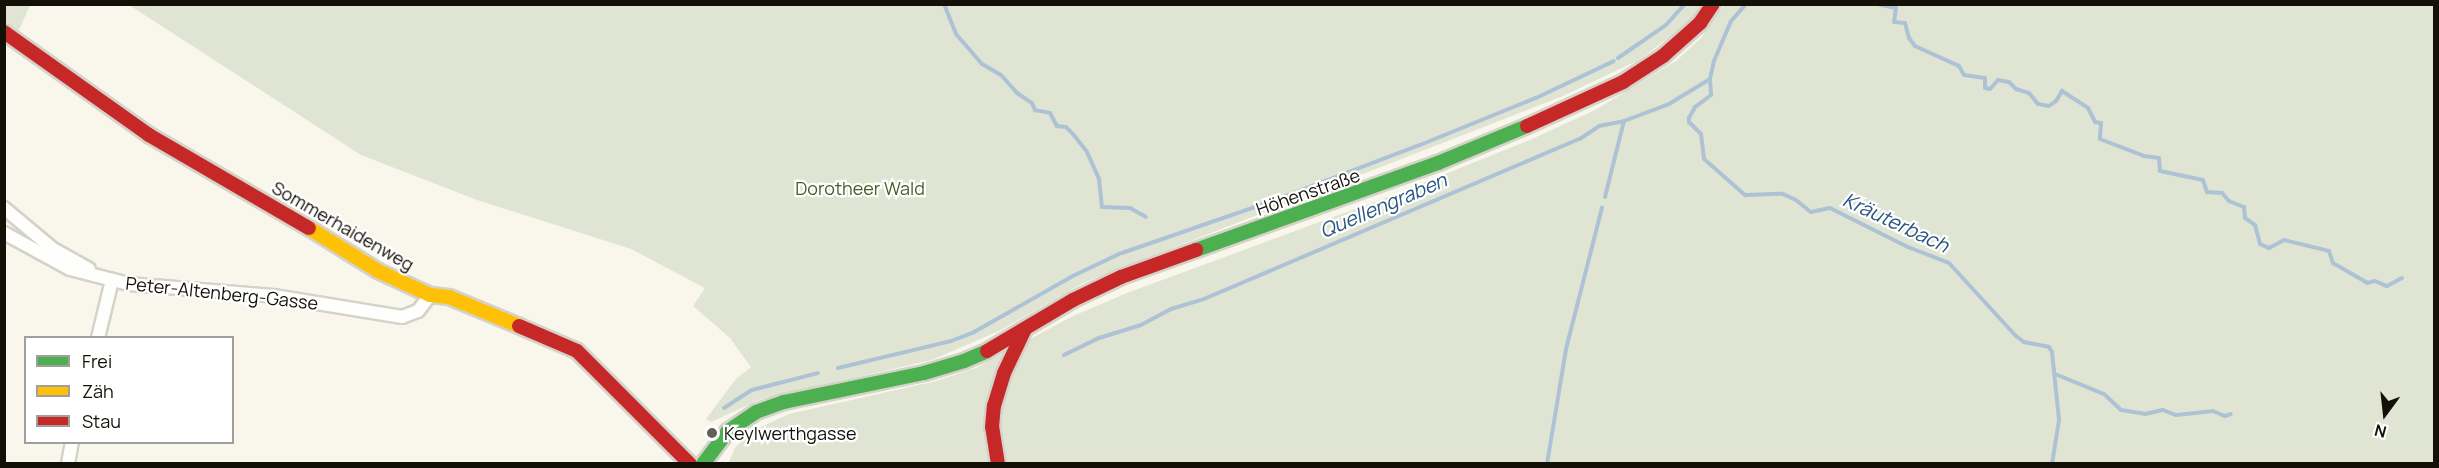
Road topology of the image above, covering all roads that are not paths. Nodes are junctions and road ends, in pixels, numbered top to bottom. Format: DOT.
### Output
graph roads {
  1 [pos="1713,4"];
  2 [pos="4,32"];
  3 [pos="4,208"];
  4 [pos="4,233"];
  5 [pos="112,280"];
  6 [pos="430,295"];
  7 [pos="1024,331"];
  8 [pos="98,336"];
  9 [pos="72,444"];
  10 [pos="68,464"];
  11 [pos="690,464"];
  12 [pos="703,464"];
  13 [pos="998,464"];
  1 -- 7 [label="main road, Höhenstraße"];
  2 -- 6 [label="main road, Sommerhaidenweg"];
  3 -- 5 [label="street, Peter-Altenberg-Gasse"];
  4 -- 5 [label="street, Peter-Altenberg-Gasse"];
  5 -- 6 [label="street, Peter-Altenberg-Gasse"];
  5 -- 8 [label="street"];
  6 -- 11 [label="main road, Sommerhaidenweg"];
  7 -- 12 [label="main road"];
  7 -- 13 [label="main road"];
  9 -- 10 [label="street"];
}
